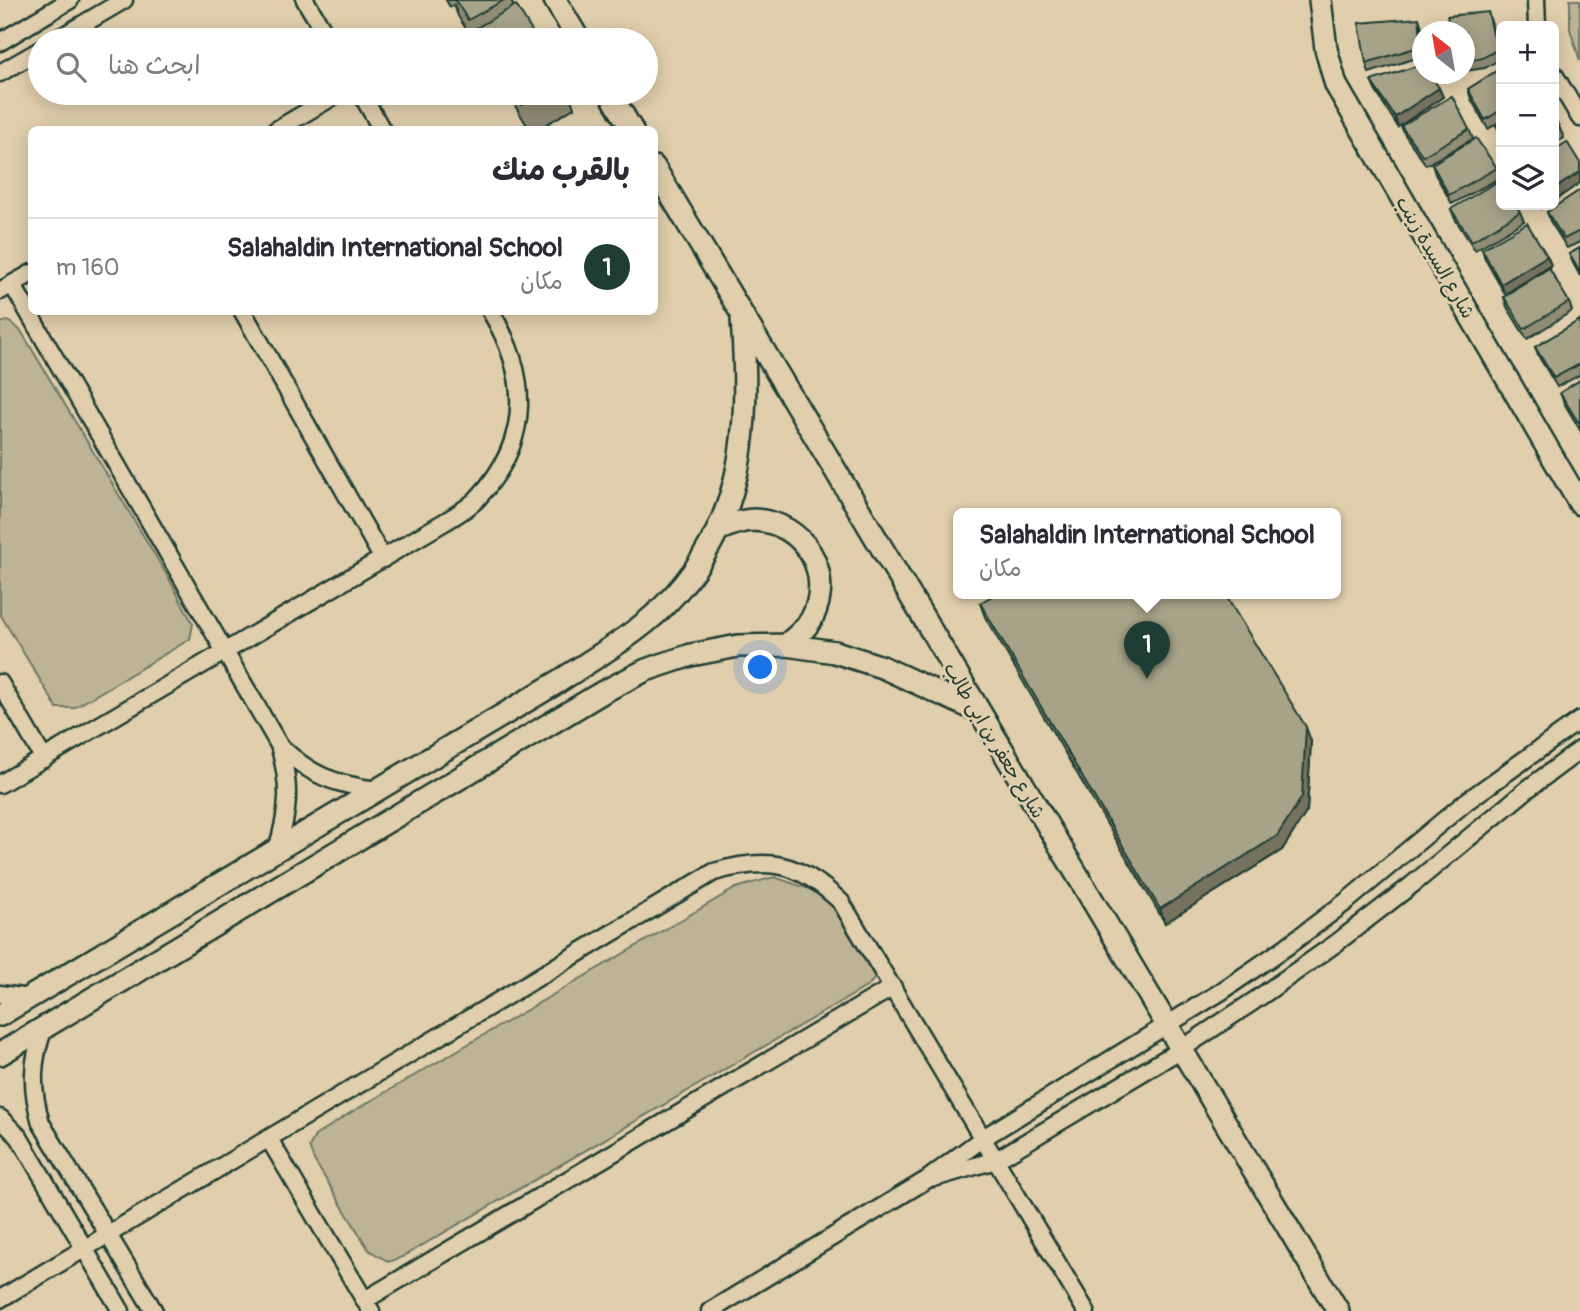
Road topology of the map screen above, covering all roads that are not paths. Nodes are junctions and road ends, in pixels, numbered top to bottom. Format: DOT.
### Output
graph roads {
  1 [pos="70,0"];
  2 [pos="124,0"];
  3 [pos="305,0"];
  4 [pos="555,0"];
  5 [pos="1320,0"];
  6 [pos="1536,0"];
  7 [pos="1537,21"];
  8 [pos="76,28"];
  9 [pos="322,28"];
  10 [pos="572,28"];
  11 [pos="0,42"];
  12 [pos="28,57"];
  13 [pos="0,73"];
  14 [pos="1559,82"];
  15 [pos="318,105"];
  16 [pos="367,105"];
  17 [pos="617,105"];
  18 [pos="1580,118"];
  19 [pos="283,126"];
  20 [pos="380,126"];
  21 [pos="630,126"];
  22 [pos="658,174"];
  23 [pos="28,275"];
  24 [pos="6,288"];
  25 [pos="741,313"];
  26 [pos="245,315"];
  27 [pos="493,315"];
  28 [pos="1580,504"];
  29 [pos="718,530"];
  30 [pos="383,559"];
  31 [pos="786,645"];
  32 [pos="225,652"];
  33 [pos="558,682"];
  34 [pos="0,683"];
  35 [pos="575,710"];
  36 [pos="978,710"];
  37 [pos="1580,720"];
  38 [pos="279,745"];
  39 [pos="1580,750"];
  40 [pos="44,759"];
  41 [pos="0,784"];
  42 [pos="376,790"];
  43 [pos="276,850"];
  44 [pos="893,988"];
  45 [pos="0,993"];
  46 [pos="29,998"];
  47 [pos="0,1015"];
  48 [pos="1166,1027"];
  49 [pos="44,1028"];
  50 [pos="1180,1050"];
  51 [pos="0,1054"];
  52 [pos="0,1118"];
  53 [pos="983,1138"];
  54 [pos="269,1139"];
  55 [pos="996,1160"];
  56 [pos="928,1179"];
  57 [pos="108,1236"];
  58 [pos="85,1250"];
  59 [pos="0,1299"];
  60 [pos="368,1306"];
  61 [pos="1084,1310"];
  62 [pos="121,1311"];
  63 [pos="154,1311"];
  64 [pos="710,1311"];
  65 [pos="1338,1311"];
  1 -- 11 [label="street"];
  2 -- 8 [label="street"];
  3 -- 9 [label="street"];
  4 -- 10 [label="street"];
  5 -- 28 [label="street, شارع السيدة زينب"];
  6 -- 7 [label="street"];
  12 -- 13 [label="street"];
  14 -- 18 [label="street"];
  15 -- 19 [label="street"];
  16 -- 20 [label="street"];
  17 -- 21 [label="street"];
  22 -- 25 [label="street, شارع جعفر بن ابى طالب"];
  23 -- 24 [label="street"];
  24 -- 32 [label="street"];
  25 -- 29 [label="street"];
  25 -- 36 [label="street, شارع جعفر بن ابى طالب"];
  26 -- 30 [label="street"];
  27 -- 30 [label="street"];
  29 -- 31 [label="street"];
  29 -- 33 [label="street"];
  30 -- 32 [label="street"];
  31 -- 35 [label="street"];
  31 -- 36 [label="street"];
  32 -- 38 [label="street"];
  32 -- 40 [label="street"];
  33 -- 35 [label="street"];
  33 -- 42 [label="street"];
  34 -- 40 [label="street"];
  35 -- 49 [label="street"];
  36 -- 48 [label="street, شارع جعفر بن ابى طالب"];
  37 -- 48 [label="street"];
  38 -- 42 [label="street"];
  38 -- 43 [label="street"];
  39 -- 50 [label="street"];
  40 -- 41 [label="street"];
  42 -- 43 [label="street"];
  43 -- 46 [label="street"];
  44 -- 53 [label="street"];
  44 -- 54 [label="street"];
  44 -- 60 [label="street"];
  45 -- 46 [label="street"];
  46 -- 47 [label="street"];
  48 -- 50 [label="street, شارع جعفر بن ابى طالب"];
  48 -- 53 [label="street"];
  49 -- 51 [label="street"];
  49 -- 57 [label="street"];
  50 -- 55 [label="street"];
  50 -- 65 [label="street, شارع جعفر بن ابى طالب"];
  52 -- 58 [label="street"];
  53 -- 55 [label="street"];
  53 -- 56 [label="street"];
  54 -- 57 [label="street"];
  54 -- 60 [label="street"];
  55 -- 56 [label="street"];
  55 -- 61 [label="street"];
  56 -- 64 [label="street"];
  57 -- 58 [label="street"];
  57 -- 63 [label="street"];
  58 -- 59 [label="street"];
  58 -- 62 [label="street"];
}
